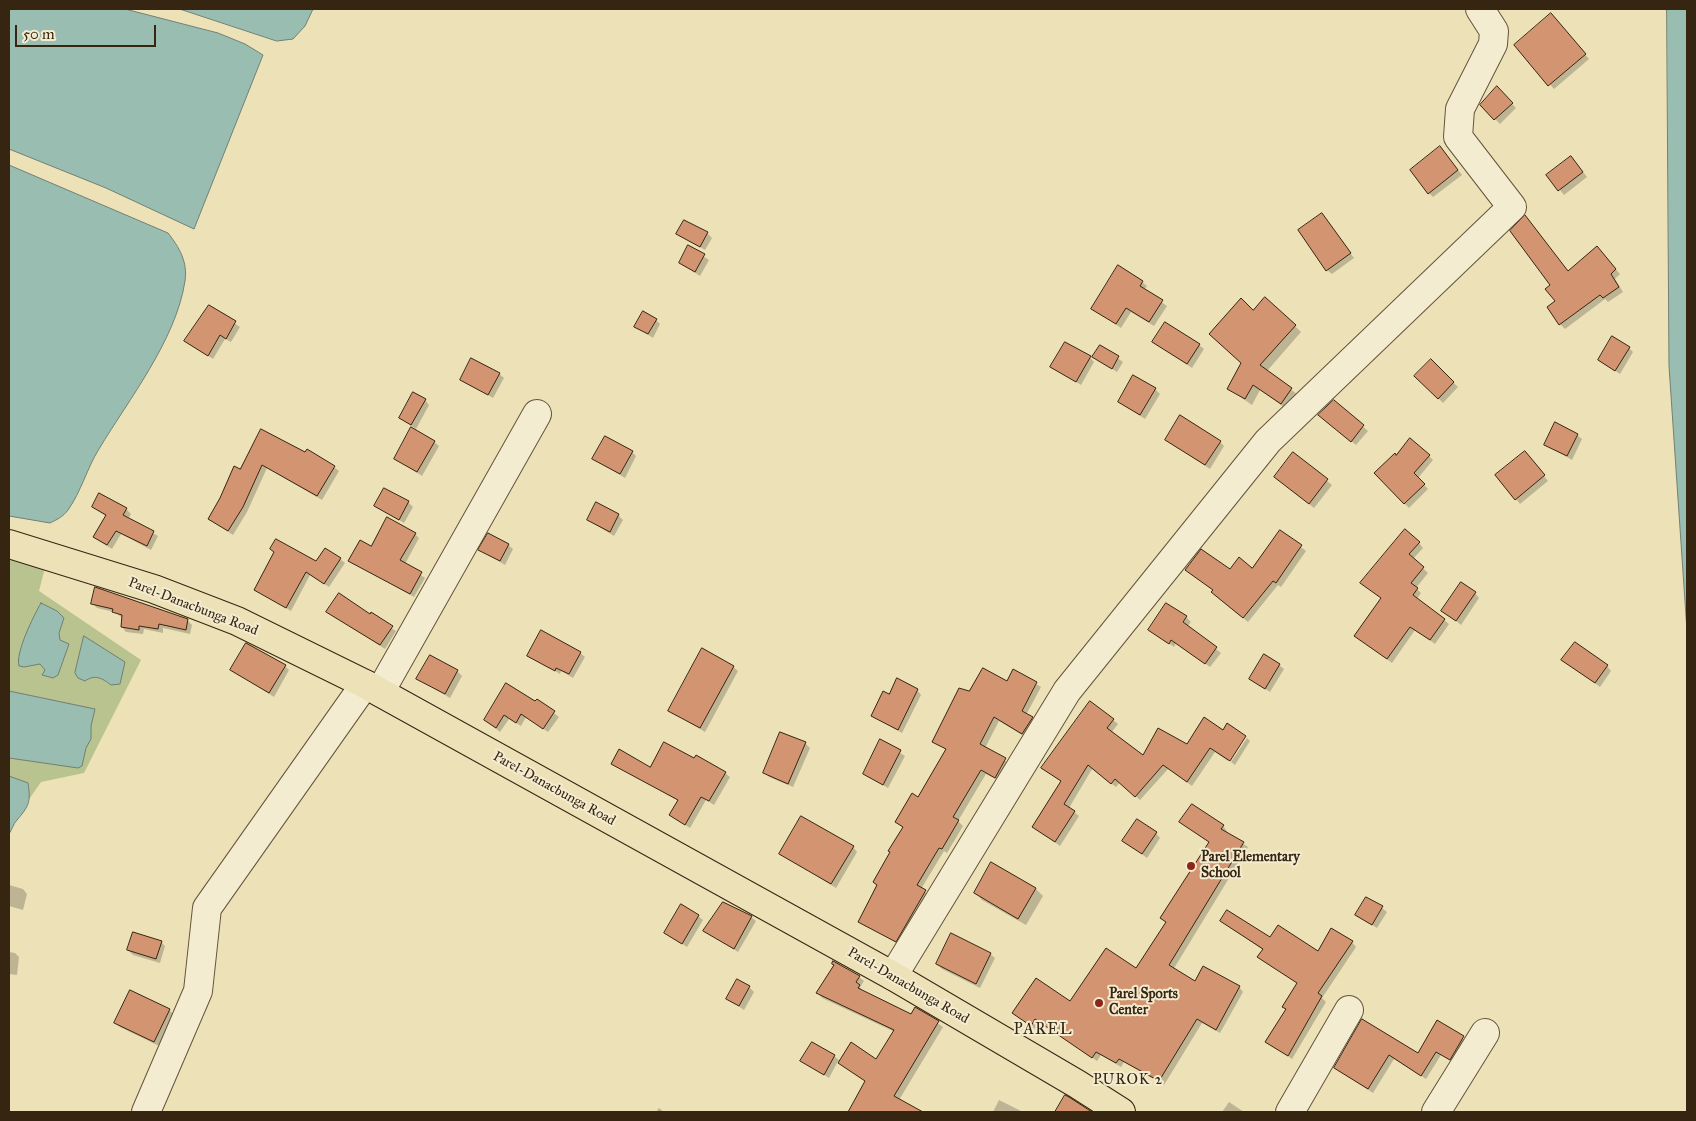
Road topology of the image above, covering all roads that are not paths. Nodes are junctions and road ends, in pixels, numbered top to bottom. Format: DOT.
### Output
graph roads {
  1 [pos="1480,9"];
  2 [pos="537,414"];
  3 [pos="9,544"];
  4 [pos="372,688"];
  5 [pos="893,976"];
  6 [pos="1349,1010"];
  7 [pos="1485,1033"];
  8 [pos="146,1112"];
  9 [pos="1120,1112"];
  10 [pos="1290,1112"];
  11 [pos="1436,1112"];
  1 -- 5 [label="street"];
  2 -- 4 [label="street"];
  3 -- 4 [label="main road, Parel-Danacbunga Road"];
  4 -- 5 [label="main road, Parel-Danacbunga Road"];
  4 -- 8 [label="street"];
  5 -- 9 [label="main road, Parel-Danacbunga Road"];
  6 -- 10 [label="street"];
  7 -- 11 [label="street"];
}
